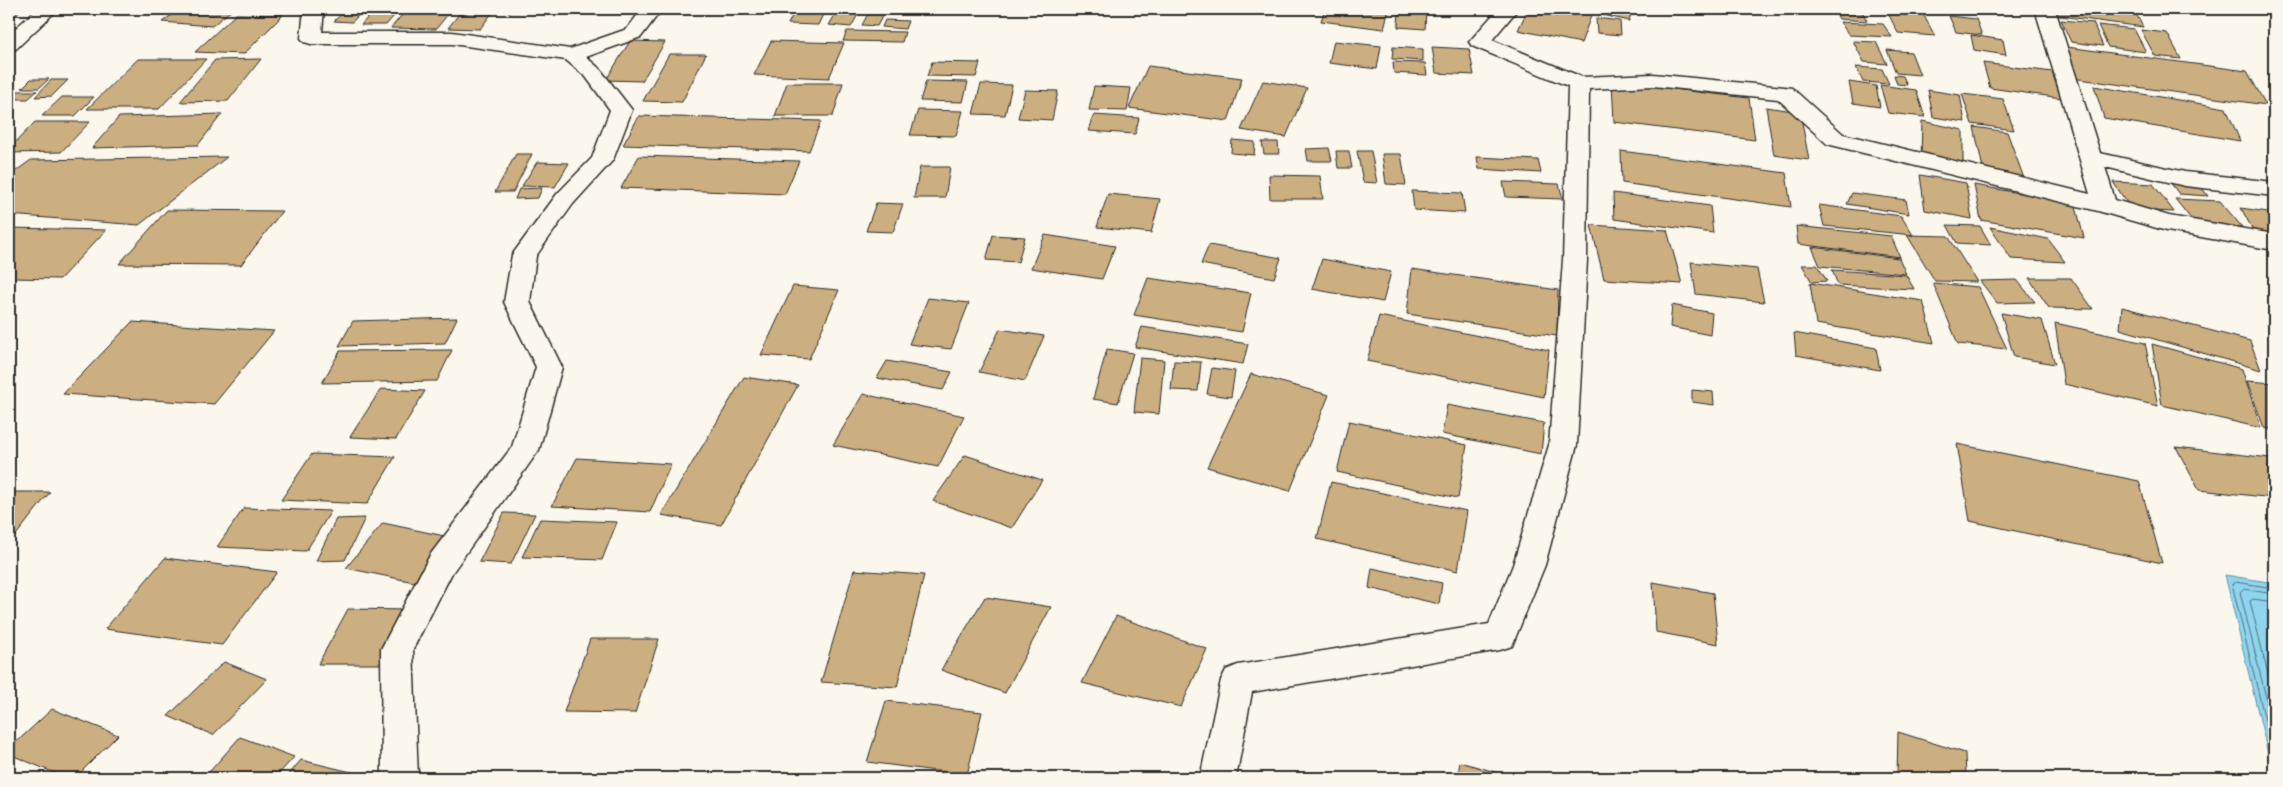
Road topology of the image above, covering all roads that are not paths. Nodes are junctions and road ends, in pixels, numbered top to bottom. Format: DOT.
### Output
graph roads {
  1 [pos="48,9"];
  2 [pos="314,9"];
  3 [pos="652,9"];
  4 [pos="1508,9"];
  5 [pos="2045,9"];
  6 [pos="9,45"];
  7 [pos="572,55"];
  8 [pos="1580,83"];
  9 [pos="2090,156"];
  10 [pos="2274,189"];
  11 [pos="2105,205"];
  12 [pos="2274,242"];
  13 [pos="400,778"];
  14 [pos="1218,778"];
  1 -- 6 [label="main road"];
  2 -- 7 [label="main road"];
  3 -- 7 [label="main road"];
  4 -- 8 [label="main road"];
  5 -- 9 [label="main road"];
  7 -- 13 [label="main road"];
  8 -- 11 [label="main road"];
  8 -- 14 [label="main road"];
  9 -- 10 [label="main road"];
  9 -- 11 [label="main road"];
  11 -- 12 [label="main road"];
}
